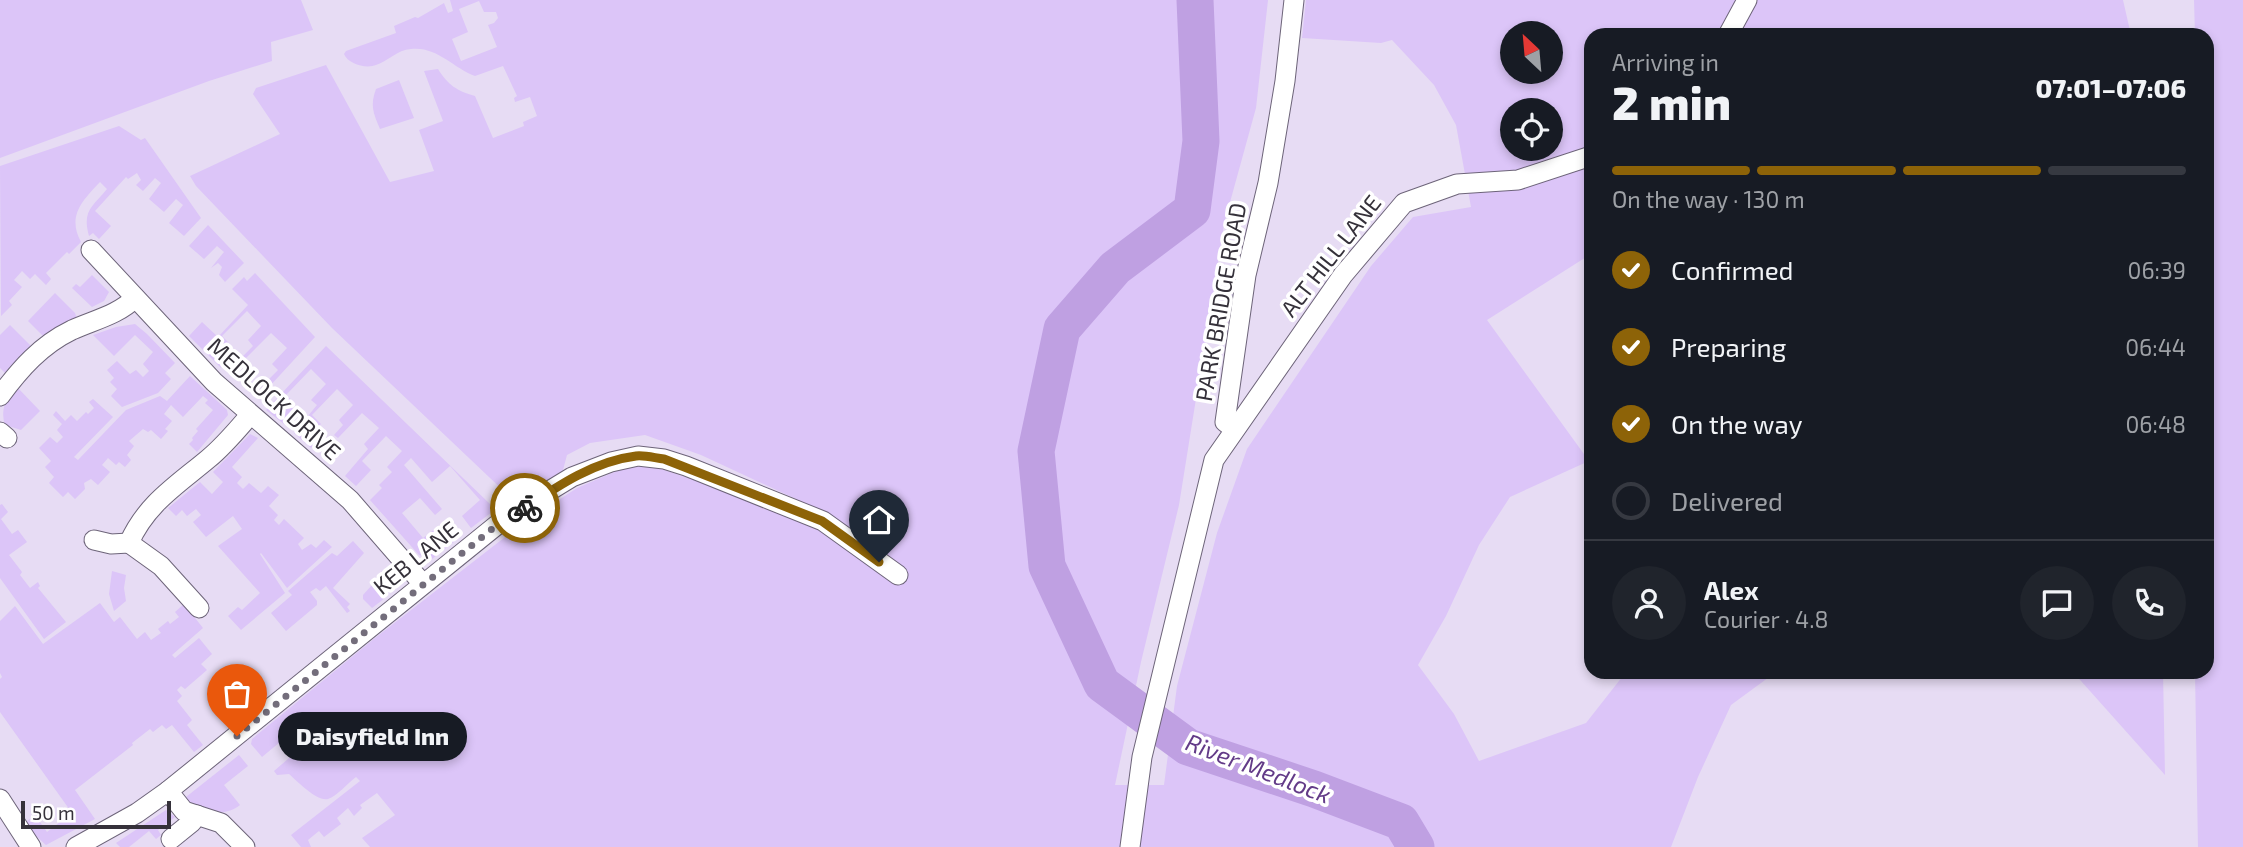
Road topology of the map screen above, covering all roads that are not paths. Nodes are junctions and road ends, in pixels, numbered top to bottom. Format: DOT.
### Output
graph roads {
  1 [pos="1294,0"];
  2 [pos="1747,0"];
  3 [pos="1732,28"];
  4 [pos="1584,158"];
  5 [pos="92,250"];
  6 [pos="135,298"];
  7 [pos="0,396"];
  8 [pos="250,415"];
  9 [pos="1234,429"];
  10 [pos="94,540"];
  11 [pos="129,543"];
  12 [pos="898,575"];
  13 [pos="423,584"];
  14 [pos="199,608"];
  15 [pos="168,791"];
  16 [pos="0,799"];
  17 [pos="197,815"];
  18 [pos="171,838"];
  19 [pos="31,847"];
  20 [pos="76,847"];
  21 [pos="245,847"];
  22 [pos="1130,847"];
  1 -- 9 [label="street, PARK BRIDGE ROAD"];
  2 -- 3 [label="street"];
  4 -- 9 [label="street, ALT HILL LANE"];
  5 -- 6 [label="street, MEDLOCK DRIVE"];
  6 -- 7 [label="street"];
  6 -- 8 [label="street, MEDLOCK DRIVE"];
  8 -- 11 [label="street"];
  8 -- 13 [label="street, MEDLOCK DRIVE"];
  9 -- 22 [label="street, PARK BRIDGE ROAD"];
  10 -- 11 [label="street"];
  11 -- 14 [label="street"];
  12 -- 13 [label="street, KEB LANE"];
  13 -- 15 [label="street, KEB LANE"];
  15 -- 17 [label="street"];
  15 -- 20 [label="street, KEB LANE"];
  16 -- 19 [label="street"];
  17 -- 18 [label="street"];
  17 -- 21 [label="street"];
}
